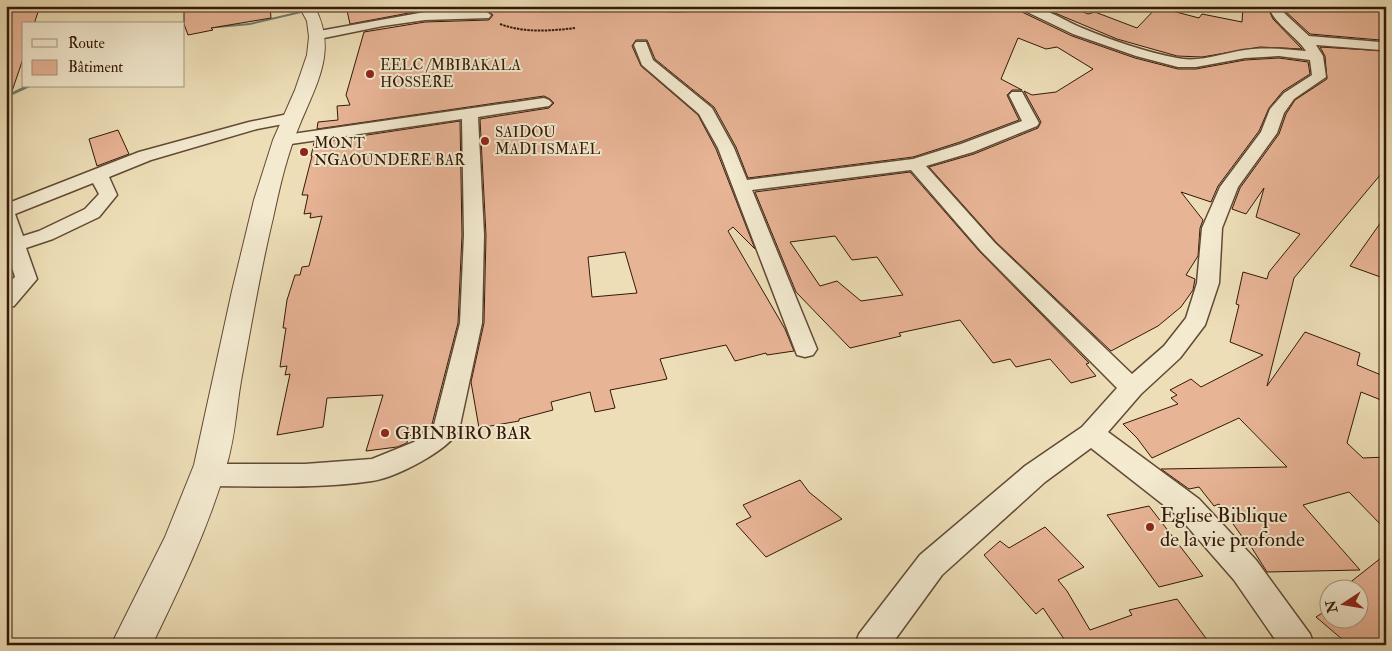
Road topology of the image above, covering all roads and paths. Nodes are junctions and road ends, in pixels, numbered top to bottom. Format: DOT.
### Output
graph roads {
  1 [pos="1275,6"];
  2 [pos="1026,7"];
  3 [pos="485,15"];
  4 [pos="312,16"];
  5 [pos="575,28"];
  6 [pos="1386,44"];
  7 [pos="642,45"];
  8 [pos="1311,48"];
  9 [pos="1017,95"];
  10 [pos="544,103"];
  11 [pos="470,114"];
  12 [pos="288,129"];
  13 [pos="915,164"];
  14 [pos="99,175"];
  15 [pos="741,186"];
  16 [pos="6,213"];
  17 [pos="15,245"];
  18 [pos="6,301"];
  19 [pos="805,348"];
  20 [pos="1132,388"];
  21 [pos="1090,434"];
  22 [pos="208,475"];
  23 [pos="131,645"];
  24 [pos="871,645"];
  25 [pos="1298,645"];
  1 -- 8 [label="street"];
  2 -- 8 [label="street"];
  3 -- 4 [label="street"];
  3 -- 5 [label="path"];
  4 -- 12 [label="street"];
  6 -- 8 [label="street"];
  7 -- 15 [label="street"];
  8 -- 20 [label="street"];
  9 -- 13 [label="street"];
  10 -- 11 [label="street"];
  11 -- 12 [label="street"];
  11 -- 22 [label="street"];
  12 -- 14 [label="street"];
  12 -- 22 [label="street"];
  13 -- 15 [label="street"];
  13 -- 20 [label="street"];
  14 -- 16 [label="street"];
  14 -- 17 [label="street"];
  15 -- 19 [label="street"];
  16 -- 17 [label="street"];
  17 -- 18 [label="street"];
  20 -- 21 [label="street"];
  21 -- 24 [label="street"];
  21 -- 25 [label="street"];
  22 -- 23 [label="street"];
}
